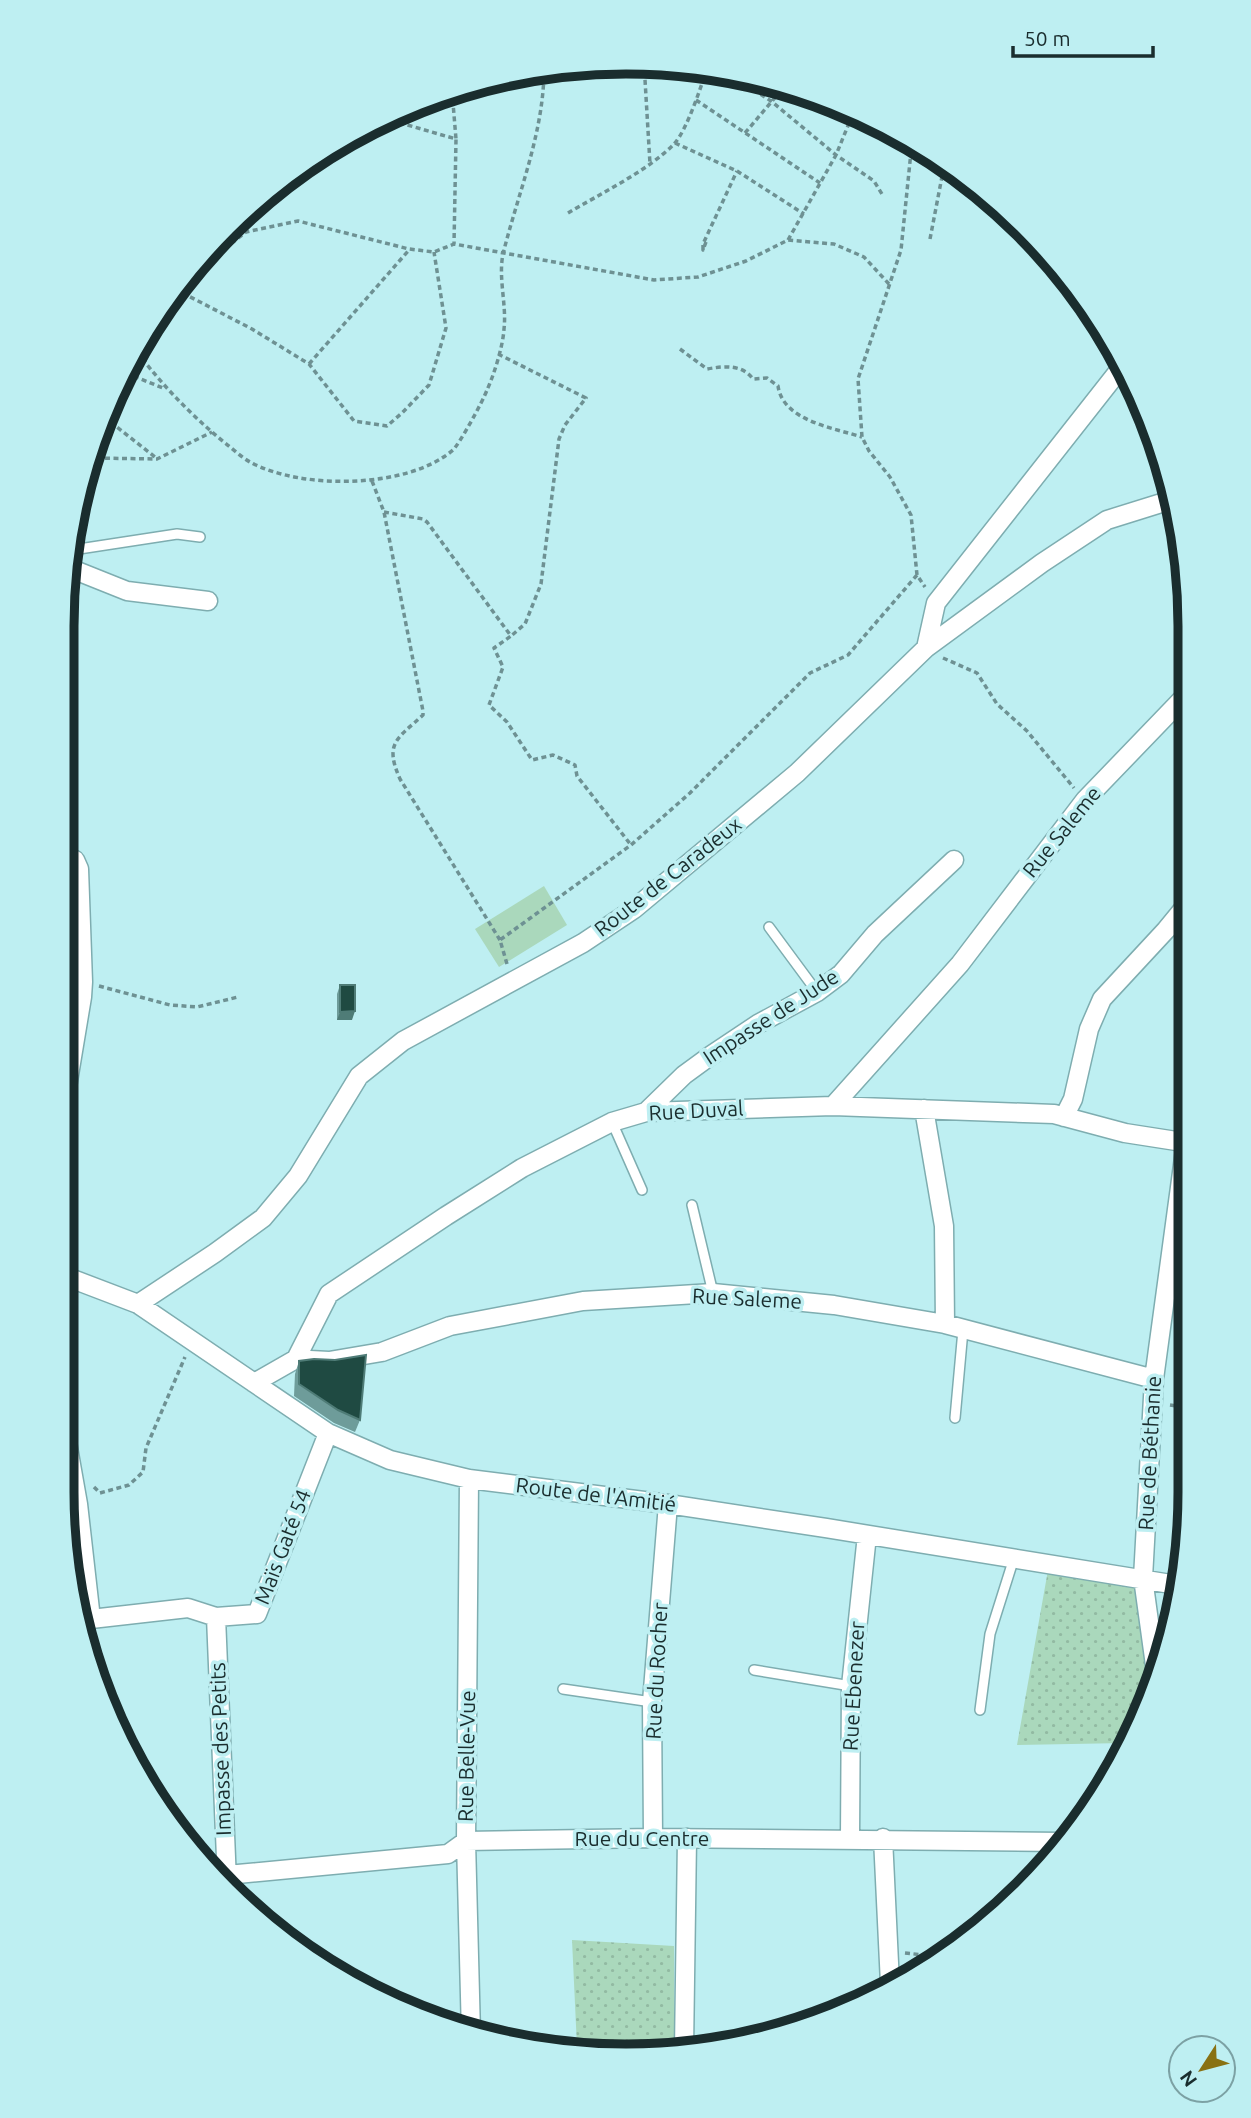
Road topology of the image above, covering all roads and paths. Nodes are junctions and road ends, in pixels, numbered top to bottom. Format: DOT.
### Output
graph roads {
  1 [pos="645,75"];
  2 [pos="703,79"];
  3 [pos="544,80"];
  4 [pos="751,88"];
  5 [pos="777,95"];
  6 [pos="696,100"];
  7 [pos="453,101"];
  8 [pos="771,101"];
  9 [pos="850,121"];
  10 [pos="399,123"];
  11 [pos="745,133"];
  12 [pos="456,139"];
  13 [pos="675,143"];
  14 [pos="911,153"];
  15 [pos="836,155"];
  16 [pos="650,164"];
  17 [pos="737,171"];
  18 [pos="942,174"];
  19 [pos="820,183"];
  20 [pos="882,194"];
  21 [pos="568,213"];
  22 [pos="804,214"];
  23 [pos="930,239"];
  24 [pos="788,240"];
  25 [pos="706,242"];
  26 [pos="454,244"];
  27 [pos="409,249"];
  28 [pos="434,252"];
  29 [pos="503,254"];
  30 [pos="889,284"];
  31 [pos="186,292"];
  32 [pos="185,293"];
  33 [pos="680,349"];
  34 [pos="498,354"];
  35 [pos="142,359"];
  36 [pos="309,364"];
  37 [pos="1117,374"];
  38 [pos="133,376"];
  39 [pos="165,389"];
  40 [pos="112,424"];
  41 [pos="212,432"];
  42 [pos="862,436"];
  43 [pos="100,458"];
  44 [pos="157,459"];
  45 [pos="372,481"];
  46 [pos="1163,502"];
  47 [pos="384,512"];
  48 [pos="200,537"];
  49 [pos="79,549"];
  50 [pos="77,571"];
  51 [pos="917,575"];
  52 [pos="208,601"];
  53 [pos="936,603"];
  54 [pos="511,636"];
  55 [pos="926,648"];
  56 [pos="1178,702"];
  57 [pos="1085,800"];
  58 [pos="631,845"];
  59 [pos="74,860"];
  60 [pos="954,860"];
  61 [pos="1178,915"];
  62 [pos="769,927"];
  63 [pos="500,940"];
  64 [pos="83,982"];
  65 [pos="512,983"];
  66 [pos="817,992"];
  67 [pos="239,997"];
  68 [pos="74,1050"];
  69 [pos="833,1105"];
  70 [pos="924,1109"];
  71 [pos="646,1112"];
  72 [pos="1065,1117"];
  73 [pos="612,1122"];
  74 [pos="1178,1142"];
  75 [pos="642,1190"];
  76 [pos="692,1205"];
  77 [pos="1178,1207"];
  78 [pos="74,1280"];
  79 [pos="713,1293"];
  80 [pos="138,1304"];
  81 [pos="945,1324"];
  82 [pos="963,1330"];
  83 [pos="192,1342"];
  84 [pos="296,1359"];
  85 [pos="1154,1379"];
  86 [pos="254,1383"];
  87 [pos="955,1418"];
  88 [pos="328,1433"];
  89 [pos="74,1469"];
  90 [pos="469,1479"];
  91 [pos="74,1487"];
  92 [pos="668,1504"];
  93 [pos="867,1535"];
  94 [pos="1014,1558"];
  95 [pos="1143,1578"];
  96 [pos="1170,1583"];
  97 [pos="86,1609"];
  98 [pos="216,1617"];
  99 [pos="88,1619"];
  100 [pos="1153,1653"];
  101 [pos="754,1670"];
  102 [pos="851,1686"];
  103 [pos="563,1689"];
  104 [pos="652,1702"];
  105 [pos="980,1710"];
  106 [pos="653,1838"];
  107 [pos="687,1838"];
  108 [pos="850,1838"];
  109 [pos="883,1838"];
  110 [pos="466,1841"];
  111 [pos="1053,1842"];
  112 [pos="227,1874"];
  113 [pos="231,1879"];
  114 [pos="889,1952"];
  115 [pos="926,1955"];
  116 [pos="890,1977"];
  117 [pos="471,2022"];
  118 [pos="684,2041"];
  1 -- 16 [label="path"];
  2 -- 6 [label="path"];
  3 -- 29 [label="path"];
  4 -- 8 [label="path"];
  5 -- 8 [label="path"];
  6 -- 11 [label="path"];
  6 -- 13 [label="path"];
  7 -- 12 [label="path"];
  8 -- 11 [label="path"];
  8 -- 15 [label="path"];
  9 -- 15 [label="path"];
  10 -- 12 [label="path"];
  11 -- 19 [label="path"];
  12 -- 26 [label="path"];
  13 -- 16 [label="path"];
  13 -- 17 [label="path"];
  14 -- 30 [label="path"];
  15 -- 19 [label="path"];
  15 -- 20 [label="path"];
  16 -- 21 [label="path"];
  17 -- 22 [label="path"];
  17 -- 25 [label="path"];
  18 -- 23 [label="path"];
  19 -- 22 [label="path"];
  22 -- 24 [label="path"];
  24 -- 29 [label="path"];
  24 -- 30 [label="path"];
  26 -- 28 [label="path"];
  26 -- 29 [label="path"];
  27 -- 28 [label="path"];
  27 -- 31 [label="path"];
  27 -- 36 [label="path"];
  28 -- 36 [label="path"];
  29 -- 34 [label="path"];
  30 -- 42 [label="path"];
  32 -- 36 [label="path"];
  33 -- 42 [label="path"];
  34 -- 45 [label="path"];
  34 -- 54 [label="path"];
  35 -- 39 [label="path"];
  37 -- 53 [label="street"];
  38 -- 39 [label="path"];
  39 -- 41 [label="path"];
  40 -- 44 [label="path"];
  41 -- 44 [label="path"];
  41 -- 45 [label="path"];
  42 -- 51 [label="path"];
  43 -- 44 [label="path"];
  45 -- 47 [label="path"];
  46 -- 55 [label="street, Route de Caradeux"];
  47 -- 54 [label="path"];
  47 -- 63 [label="path"];
  48 -- 49 [label="lane"];
  50 -- 52 [label="street"];
  51 -- 53 [label="path"];
  51 -- 58 [label="path"];
  53 -- 55 [label="street"];
  54 -- 58 [label="path"];
  55 -- 57 [label="path"];
  55 -- 65 [label="street, Route de Caradeux"];
  56 -- 57 [label="street, Rue Saleme"];
  57 -- 69 [label="street, Rue Saleme"];
  58 -- 63 [label="path"];
  59 -- 64 [label="street"];
  60 -- 66 [label="street, Impasse de Jude"];
  61 -- 72 [label="street"];
  62 -- 66 [label="lane"];
  63 -- 65 [label="path"];
  64 -- 67 [label="path"];
  64 -- 68 [label="street"];
  65 -- 80 [label="street, Route de Caradeux"];
  66 -- 71 [label="street, Impasse de Jude"];
  69 -- 70 [label="street, Rue Duval"];
  69 -- 71 [label="street, Rue Duval"];
  70 -- 72 [label="street, Rue Duval"];
  70 -- 81 [label="street"];
  71 -- 73 [label="street, Rue Duval"];
  72 -- 74 [label="street, Rue Duval"];
  73 -- 75 [label="lane"];
  73 -- 84 [label="street, Rue Duval"];
  76 -- 79 [label="lane"];
  77 -- 85 [label="street, Rue de Béthanie"];
  78 -- 80 [label="street, Route de l'Amitié"];
  79 -- 81 [label="street, Rue Saleme"];
  79 -- 84 [label="street, Rue Saleme"];
  80 -- 83 [label="street, Route de l'Amitié"];
  81 -- 82 [label="street, Rue Saleme"];
  82 -- 85 [label="street, Rue Saleme"];
  82 -- 87 [label="lane"];
  83 -- 86 [label="street, Route de l'Amitié"];
  83 -- 89 [label="path"];
  84 -- 86 [label="street"];
  85 -- 95 [label="street, Rue de Béthanie"];
  86 -- 88 [label="street, Route de l'Amitié"];
  88 -- 90 [label="street, Route de l'Amitié"];
  88 -- 98 [label="street, Maïs Gaté 54"];
  90 -- 92 [label="street, Route de l'Amitié"];
  90 -- 110 [label="street, Rue Belle-Vue"];
  91 -- 97 [label="street"];
  92 -- 93 [label="street, Route de l'Amitié"];
  92 -- 104 [label="street, Rue du Rocher"];
  93 -- 94 [label="street, Route de l'Amitié"];
  93 -- 102 [label="street, Rue Ebenezer"];
  94 -- 95 [label="street, Route de l'Amitié"];
  94 -- 105 [label="lane"];
  95 -- 96 [label="street, Route de l'Amitié"];
  95 -- 100 [label="street, Rue de Béthanie"];
  98 -- 99 [label="street, Maïs Gaté 54"];
  98 -- 112 [label="street, Impasse des Petits"];
  101 -- 102 [label="lane"];
  102 -- 108 [label="street, Rue Ebenezer"];
  103 -- 104 [label="lane"];
  104 -- 106 [label="street, Rue du Rocher"];
  106 -- 107 [label="street, Rue du Centre"];
  106 -- 110 [label="street, Rue du Centre"];
  107 -- 108 [label="street, Rue du Centre"];
  107 -- 118 [label="street"];
  108 -- 109 [label="street, Rue du Centre"];
  109 -- 111 [label="street, Rue du Centre"];
  109 -- 114 [label="street"];
  110 -- 113 [label="street, Rue du Centre"];
  110 -- 117 [label="street, Rue Belle-Vue"];
  114 -- 115 [label="path"];
  114 -- 116 [label="street"];
}
